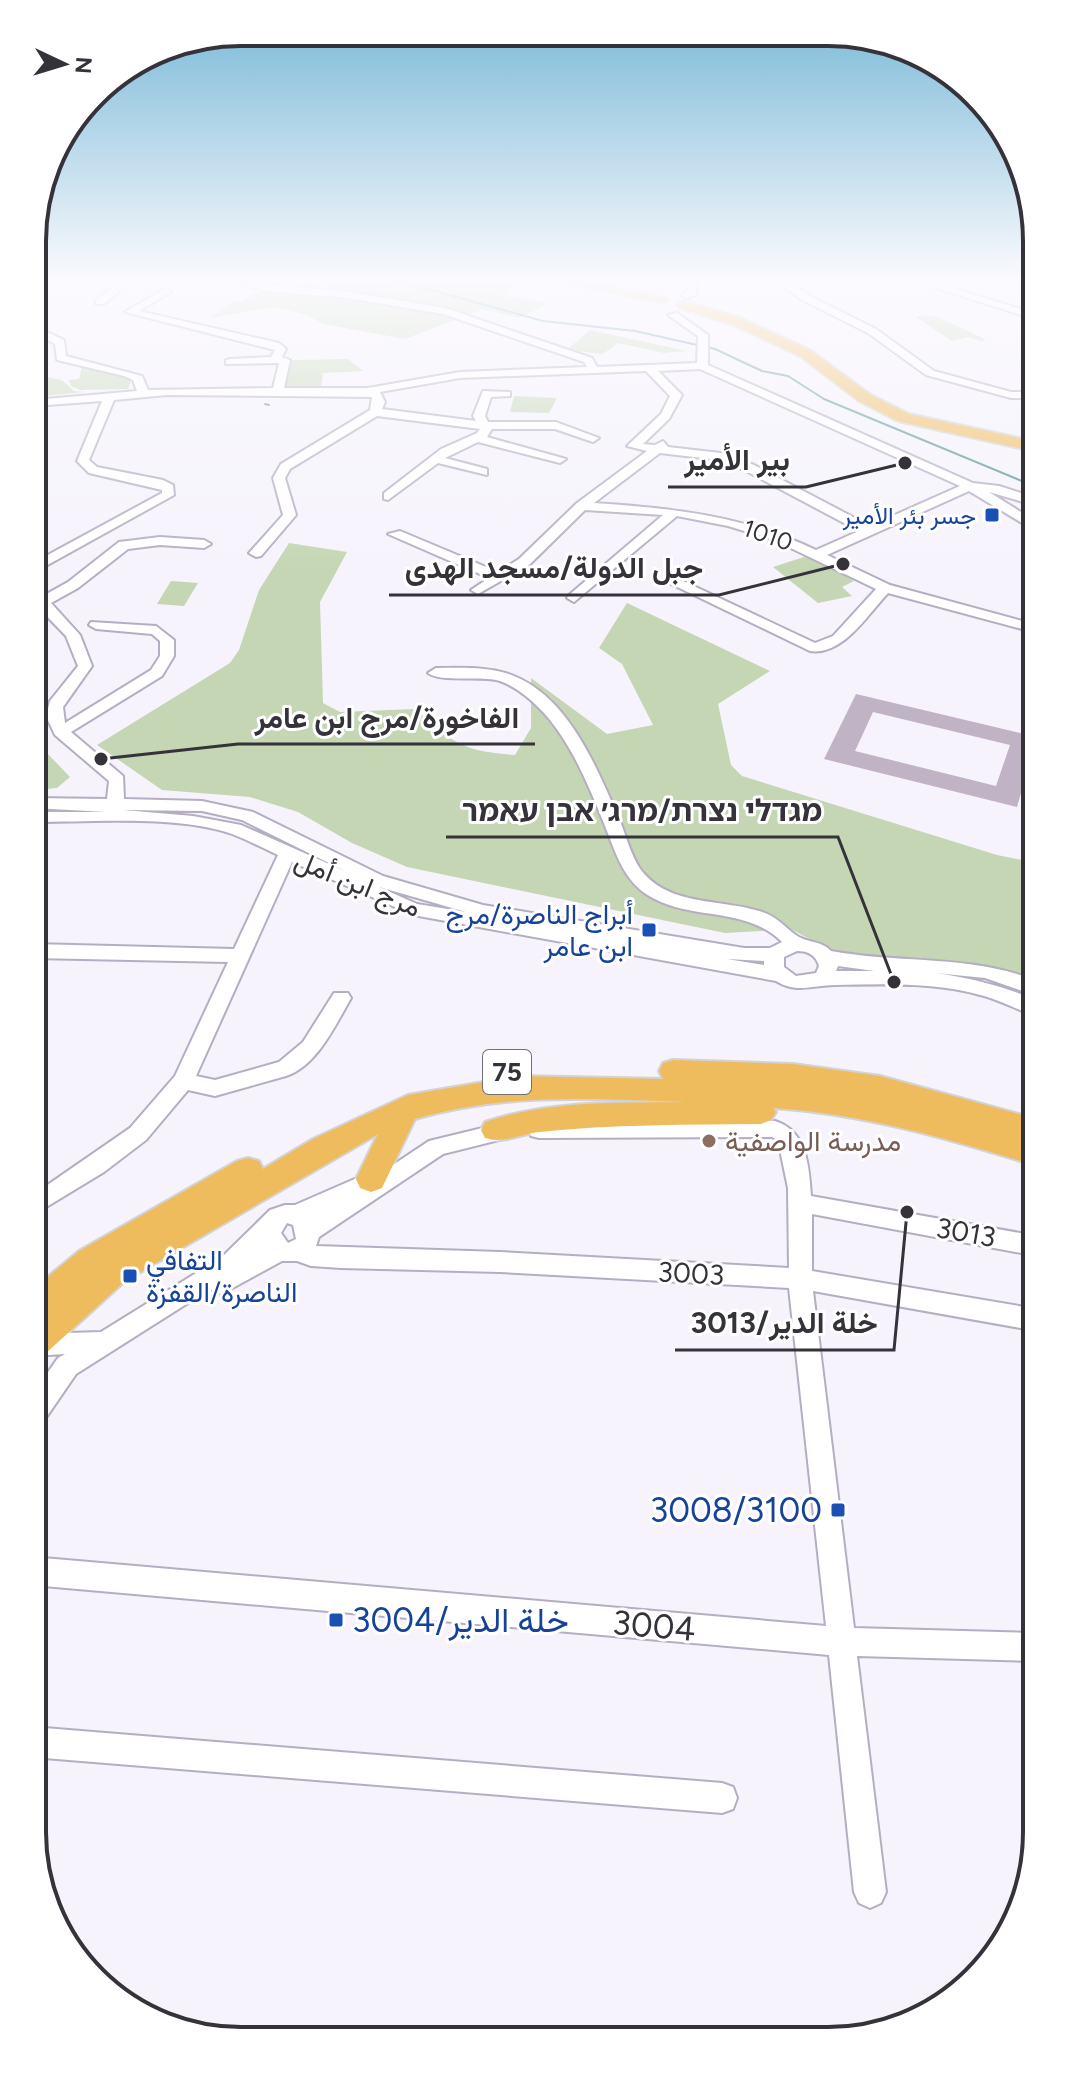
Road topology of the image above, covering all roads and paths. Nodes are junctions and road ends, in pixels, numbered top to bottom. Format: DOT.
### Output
graph roads {
  1 [pos="135,377"];
  2 [pos="281,377"];
  3 [pos="450,377"];
  4 [pos="658,377"];
  5 [pos="732,377"];
  6 [pos="837,377"];
  7 [pos="944,377"];
  8 [pos="278,391"];
  9 [pos="368,391"];
  10 [pos="143,393"];
  11 [pos="506,394"];
  12 [pos="1023,395"];
  13 [pos="110,396"];
  14 [pos="46,402"];
  15 [pos="375,412"];
  16 [pos="480,432"];
  17 [pos="672,437"];
  18 [pos="593,438"];
  19 [pos="1023,441"];
  20 [pos="657,449"];
  21 [pos="437,459"];
  22 [pos="560,459"];
  23 [pos="483,472"];
  24 [pos="966,488"];
  25 [pos="388,496"];
  26 [pos="1023,498"];
  27 [pos="582,506"];
  28 [pos="674,512"];
  29 [pos="1023,520"];
  30 [pos="1023,527"];
  31 [pos="867,530"];
  32 [pos="395,534"];
  33 [pos="204,544"];
  34 [pos="256,553"];
  35 [pos="818,554"];
  36 [pos="46,562"];
  37 [pos="499,577"];
  38 [pos="678,584"];
  39 [pos="885,588"];
  40 [pos="478,590"];
  41 [pos="46,596"];
  42 [pos="574,598"];
  43 [pos="46,606"];
  44 [pos="96,625"];
  45 [pos="1023,625"];
  46 [pos="436,673"];
  47 [pos="46,705"];
  48 [pos="55,707"];
  49 [pos="61,732"];
  50 [pos="117,780"];
  51 [pos="46,803"];
  52 [pos="72,803"];
  53 [pos="169,804"];
  54 [pos="115,810"];
  55 [pos="46,816"];
  56 [pos="287,854"];
  57 [pos="795,944"];
  58 [pos="46,951"];
  59 [pos="775,954"];
  60 [pos="237,956"];
  61 [pos="825,957"];
  62 [pos="780,975"];
  63 [pos="822,978"];
  64 [pos="1023,982"];
  65 [pos="341,998"];
  66 [pos="1023,1002"];
  67 [pos="444,1080"];
  68 [pos="183,1081"];
  69 [pos="405,1109"];
  70 [pos="927,1120"];
  71 [pos="1023,1127"];
  72 [pos="496,1130"];
  73 [pos="324,1148"];
  74 [pos="1023,1150"];
  75 [pos="371,1179"];
  76 [pos="46,1198"];
  77 [pos="800,1203"];
  78 [pos="298,1237"];
  79 [pos="1023,1243"];
  80 [pos="800,1279"];
  81 [pos="46,1318"];
  82 [pos="1023,1318"];
  83 [pos="46,1324"];
  84 [pos="46,1335"];
  85 [pos="108,1337"];
  86 [pos="46,1397"];
  87 [pos="46,1404"];
  88 [pos="46,1572"];
  89 [pos="844,1642"];
  90 [pos="1023,1647"];
  91 [pos="46,1743"];
  92 [pos="722,1798"];
  93 [pos="870,1892"];
  1 -- 10 [label="street"];
  2 -- 8 [label="street"];
  3 -- 9 [label="street"];
  4 -- 20 [label="street"];
  5 -- 24 [label="street"];
  6 -- 19 [label="highway"];
  7 -- 12 [label="street"];
  8 -- 9 [label="street"];
  8 -- 10 [label="street"];
  9 -- 15 [label="street"];
  10 -- 13 [label="street"];
  11 -- 16 [label="street"];
  13 -- 14 [label="street"];
  13 -- 36 [label="street"];
  15 -- 16 [label="street"];
  15 -- 34 [label="street"];
  16 -- 18 [label="street"];
  16 -- 21 [label="street"];
  16 -- 22 [label="street"];
  17 -- 20 [label="street"];
  20 -- 27 [label="street"];
  20 -- 31 [label="street"];
  21 -- 23 [label="street"];
  21 -- 25 [label="street"];
  24 -- 26 [label="street"];
  24 -- 29 [label="street"];
  24 -- 30 [label="street"];
  24 -- 31 [label="street"];
  27 -- 28 [label="street, 1010"];
  27 -- 37 [label="street"];
  28 -- 35 [label="street, 1010"];
  28 -- 42 [label="street"];
  31 -- 35 [label="street"];
  32 -- 37 [label="street"];
  33 -- 41 [label="street"];
  35 -- 39 [label="street, 1010"];
  37 -- 40 [label="street"];
  38 -- 39 [label="street"];
  39 -- 45 [label="street, 1010"];
  43 -- 48 [label="street"];
  44 -- 49 [label="street"];
  46 -- 57 [label="street"];
  47 -- 48 [label="street"];
  48 -- 49 [label="street"];
  49 -- 50 [label="street"];
  50 -- 52 [label="street"];
  50 -- 53 [label="street"];
  50 -- 54 [label="street"];
  51 -- 52 [label="street, مرج ابن أمل"];
  52 -- 54 [label="street, مرج ابن أمل"];
  53 -- 54 [label="street, مرج ابن أمل"];
  53 -- 59 [label="street, مرج ابن أمل"];
  54 -- 55 [label="street, مرج ابن أمل"];
  54 -- 56 [label="street, مرج ابن أمل"];
  56 -- 60 [label="street"];
  56 -- 62 [label="street, مرج ابن أمل"];
  57 -- 59 [label="street"];
  57 -- 61 [label="street"];
  58 -- 60 [label="street"];
  59 -- 62 [label="street"];
  60 -- 68 [label="street"];
  61 -- 63 [label="street"];
  61 -- 64 [label="street"];
  62 -- 63 [label="street"];
  63 -- 66 [label="street"];
  65 -- 68 [label="street"];
  67 -- 69 [label="highway"];
  67 -- 71 [label="highway, 75"];
  67 -- 81 [label="highway, 75"];
  68 -- 76 [label="street"];
  69 -- 70 [label="highway, 75"];
  69 -- 73 [label="highway, 75"];
  69 -- 75 [label="highway"];
  70 -- 72 [label="highway"];
  70 -- 74 [label="highway, 75"];
  72 -- 77 [label="street"];
  72 -- 78 [label="street"];
  73 -- 75 [label="highway"];
  73 -- 83 [label="highway, 75"];
  75 -- 78 [label="street"];
  77 -- 79 [label="street, 3013"];
  77 -- 80 [label="street"];
  78 -- 80 [label="street, 3003"];
  78 -- 85 [label="street"];
  78 -- 87 [label="street"];
  80 -- 82 [label="street, 3003"];
  80 -- 89 [label="street"];
  84 -- 85 [label="street"];
  85 -- 86 [label="street"];
  88 -- 89 [label="street, 3004"];
  89 -- 90 [label="street, 3004"];
  89 -- 93 [label="street"];
  91 -- 92 [label="street"];
}
